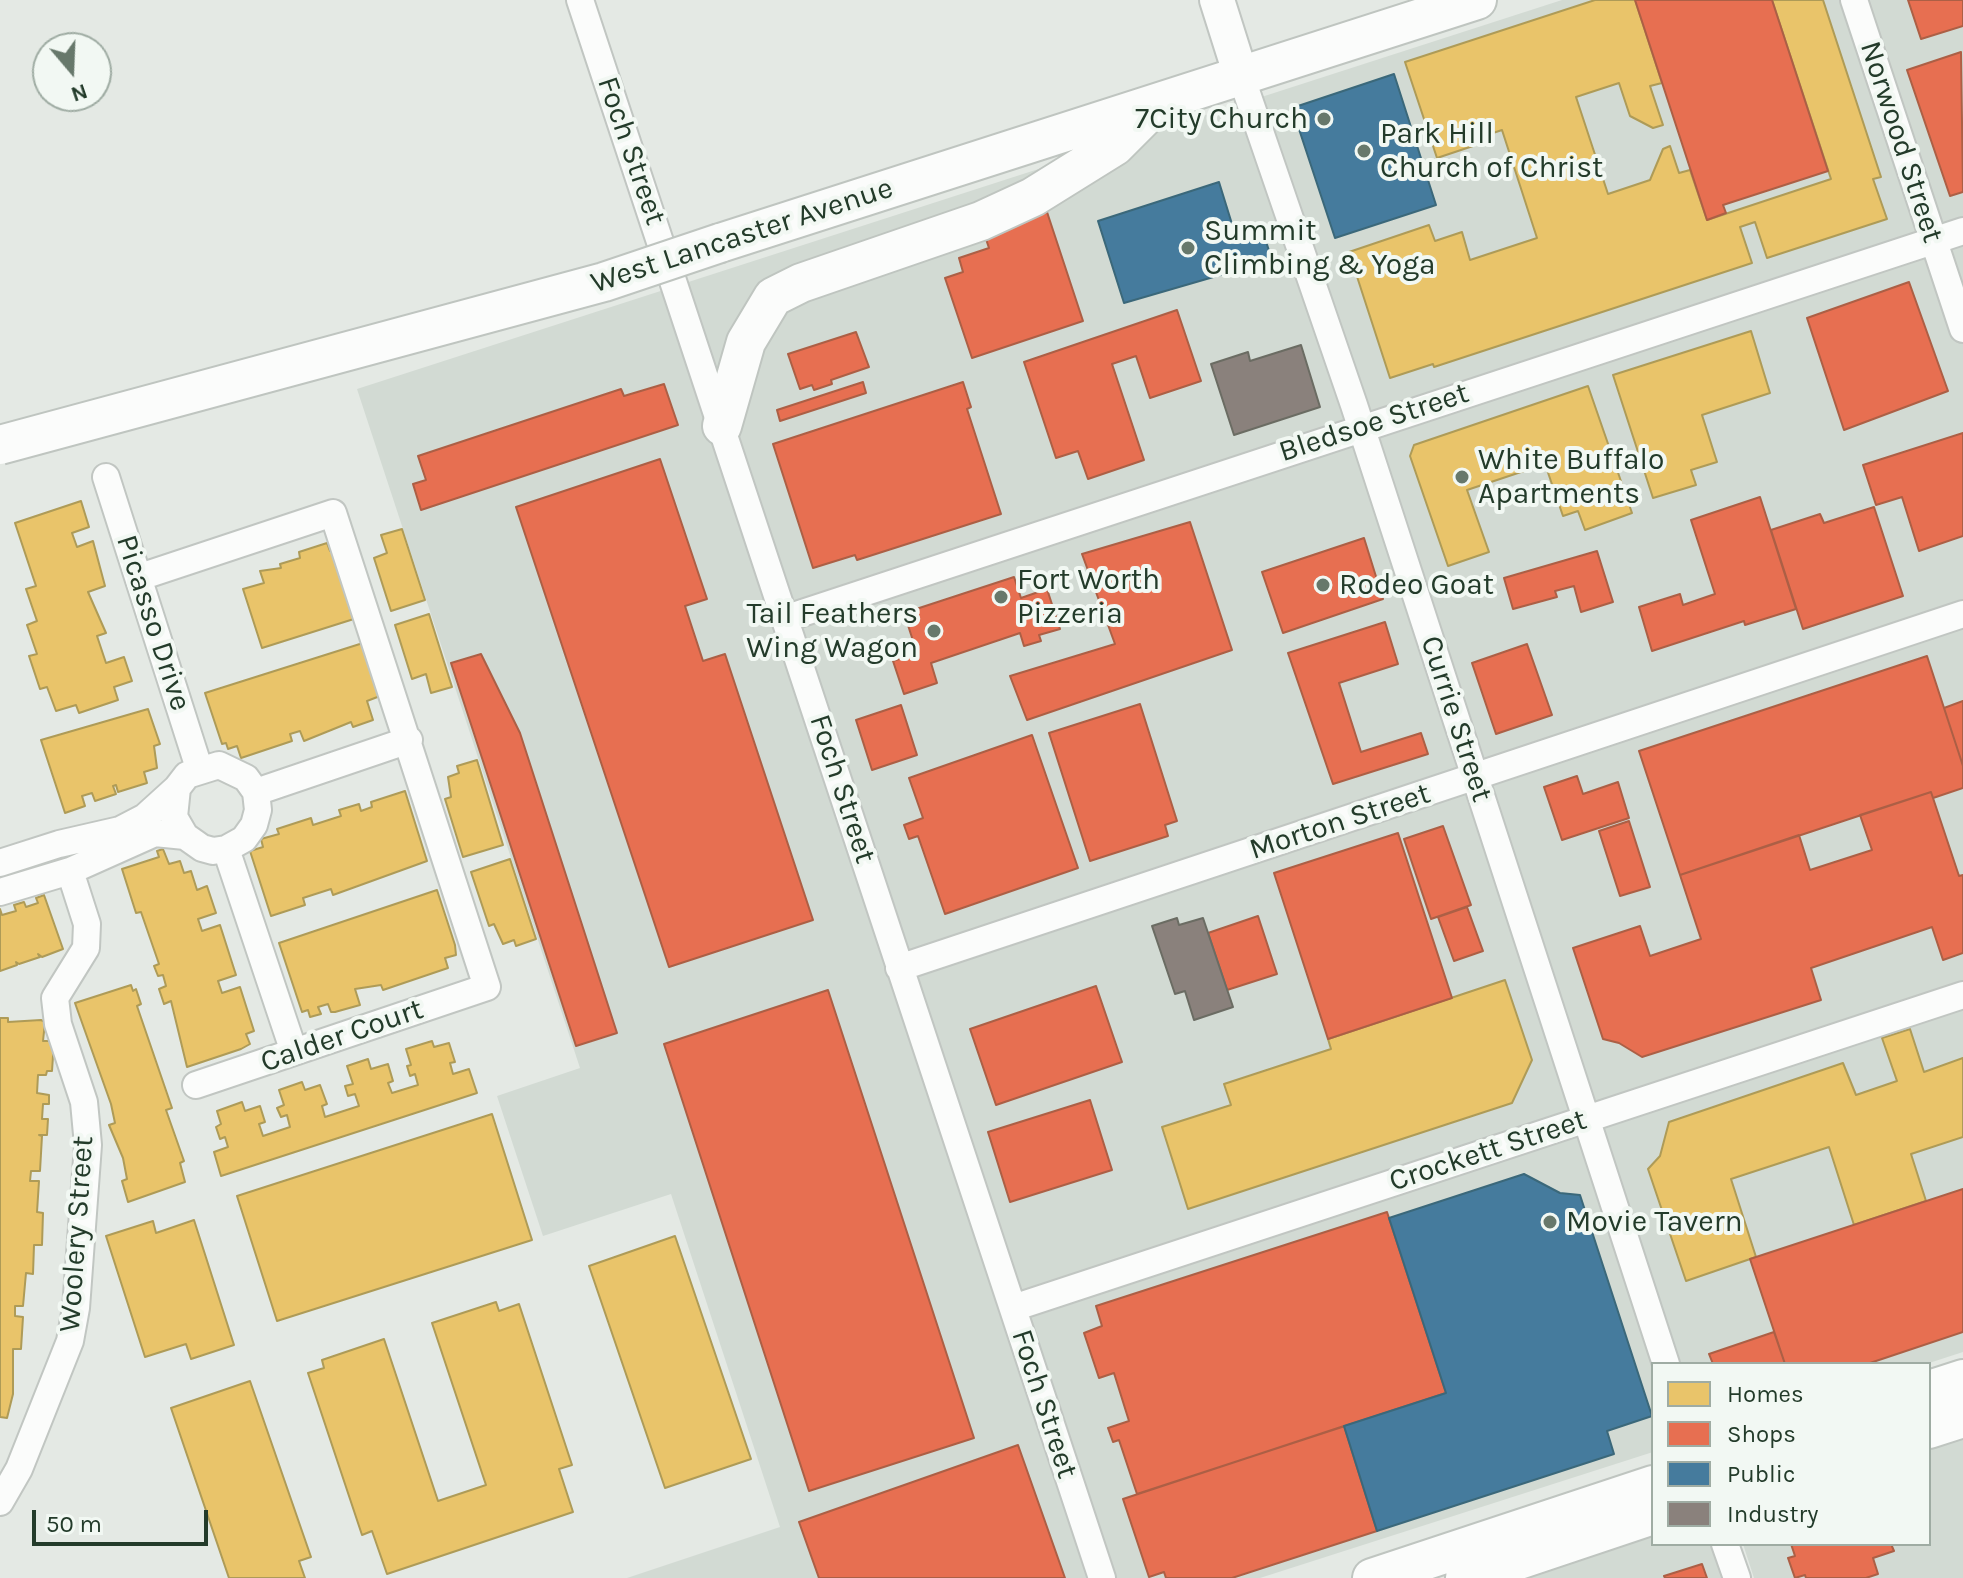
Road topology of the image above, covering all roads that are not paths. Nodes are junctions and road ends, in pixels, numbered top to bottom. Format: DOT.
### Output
graph roads {
  1 [pos="580,0"];
  2 [pos="1217,0"];
  3 [pos="1477,0"];
  4 [pos="1854,0"];
  5 [pos="1241,76"];
  6 [pos="1160,101"];
  7 [pos="1963,231"];
  8 [pos="1934,240"];
  9 [pos="1963,329"];
  10 [pos="722,426"];
  11 [pos="1361,427"];
  12 [pos="0,445"];
  13 [pos="106,477"];
  14 [pos="140,577"];
  15 [pos="1963,614"];
  16 [pos="787,618"];
  17 [pos="409,740"];
  18 [pos="199,768"];
  19 [pos="1475,778"];
  20 [pos="177,788"];
  21 [pos="256,792"];
  22 [pos="185,836"];
  23 [pos="226,849"];
  24 [pos="0,863"];
  25 [pos="70,871"];
  26 [pos="0,892"];
  27 [pos="899,968"];
  28 [pos="1963,995"];
  29 [pos="294,1052"];
  30 [pos="196,1085"];
  31 [pos="1586,1119"];
  32 [pos="1013,1308"];
  33 [pos="1665,1362"];
  34 [pos="1963,1379"];
  35 [pos="1931,1389"];
  36 [pos="1963,1418"];
  37 [pos="1931,1428"];
  38 [pos="1651,1486"];
  39 [pos="0,1502"];
  40 [pos="1651,1516"];
  41 [pos="1726,1546"];
  42 [pos="1102,1578"];
  43 [pos="1372,1578"];
  44 [pos="1465,1578"];
  45 [pos="1737,1578"];
  1 -- 10 [label="street, Foch Street"];
  2 -- 5 [label="street"];
  3 -- 5 [label="main road, West Lancaster Avenue"];
  4 -- 8 [label="street, Norwood Street"];
  5 -- 6 [label="main road, West Lancaster Avenue"];
  5 -- 11 [label="street, Currie Street"];
  6 -- 10 [label="main road"];
  6 -- 12 [label="main road, West Lancaster Avenue, bridge"];
  7 -- 8 [label="street, Bledsoe Street"];
  8 -- 9 [label="street, Norwood Street"];
  8 -- 11 [label="street, Bledsoe Street"];
  10 -- 16 [label="street, Foch Street"];
  11 -- 16 [label="street, Bledsoe Street"];
  11 -- 19 [label="street, Currie Street"];
  13 -- 14 [label="street, Picasso Drive"];
  14 -- 17 [label="street"];
  14 -- 18 [label="street, Picasso Drive"];
  15 -- 19 [label="street, Morton Street"];
  16 -- 27 [label="street, Foch Street"];
  17 -- 21 [label="street"];
  17 -- 29 [label="street, Calder Court"];
  18 -- 20 [label="street"];
  18 -- 21 [label="street"];
  19 -- 27 [label="street, Morton Street"];
  19 -- 31 [label="street, Currie Street"];
  20 -- 22 [label="street"];
  20 -- 24 [label="street"];
  21 -- 23 [label="street"];
  22 -- 23 [label="street"];
  22 -- 25 [label="street"];
  23 -- 29 [label="street"];
  25 -- 26 [label="street"];
  25 -- 39 [label="street, Woolery Street"];
  27 -- 32 [label="street, Foch Street"];
  28 -- 31 [label="street, Crockett Street"];
  29 -- 30 [label="street, Calder Court"];
  31 -- 32 [label="street, Crockett Street"];
  31 -- 33 [label="street, Currie Street"];
  32 -- 42 [label="street, Foch Street"];
  34 -- 35 [label="main road"];
  36 -- 37 [label="main road"];
  38 -- 43 [label="main road"];
  40 -- 44 [label="main road"];
  41 -- 45 [label="street"];
}
